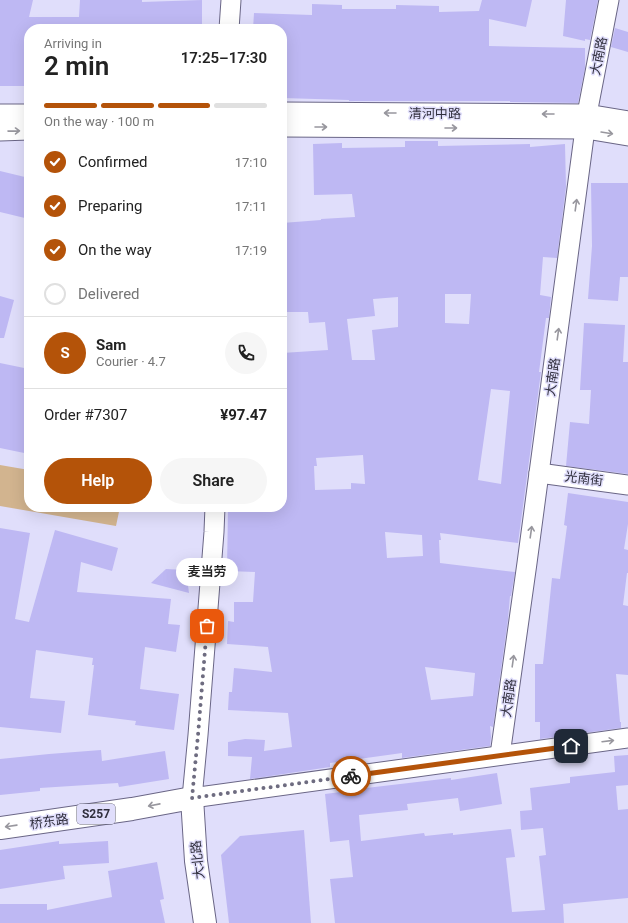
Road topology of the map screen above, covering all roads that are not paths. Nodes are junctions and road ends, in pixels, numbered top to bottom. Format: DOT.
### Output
graph roads {
  1 [pos="231,0"];
  2 [pos="609,0"];
  3 [pos="229,24"];
  4 [pos="287,112"];
  5 [pos="0,114"];
  6 [pos="24,114"];
  7 [pos="628,121"];
  8 [pos="587,122"];
  9 [pos="287,127"];
  10 [pos="24,130"];
  11 [pos="0,131"];
  12 [pos="628,136"];
  13 [pos="539,473"];
  14 [pos="628,484"];
  15 [pos="215,512"];
  16 [pos="628,738"];
  17 [pos="500,755"];
  18 [pos="192,798"];
  19 [pos="0,828"];
  20 [pos="205,923"];
  1 -- 3 [label="street"];
  2 -- 8 [label="street, 大南路"];
  8 -- 4 [label="street, 清河中路, one-way"];
  5 -- 6 [label="street"];
  7 -- 8 [label="street"];
  9 -- 8 [label="street, 清河中路, one-way"];
  8 -- 12 [label="street, one-way"];
  13 -- 8 [label="street, 大南路, one-way"];
  11 -- 10 [label="street, one-way"];
  13 -- 14 [label="street, 光南街"];
  17 -- 13 [label="street, 大南路, one-way"];
  15 -- 18 [label="street"];
  17 -- 16 [label="street, one-way"];
  17 -- 18 [label="street"];
  18 -- 19 [label="main road, 桥东路 / S257, one-way"];
  18 -- 20 [label="main road, 大北路"];
}
